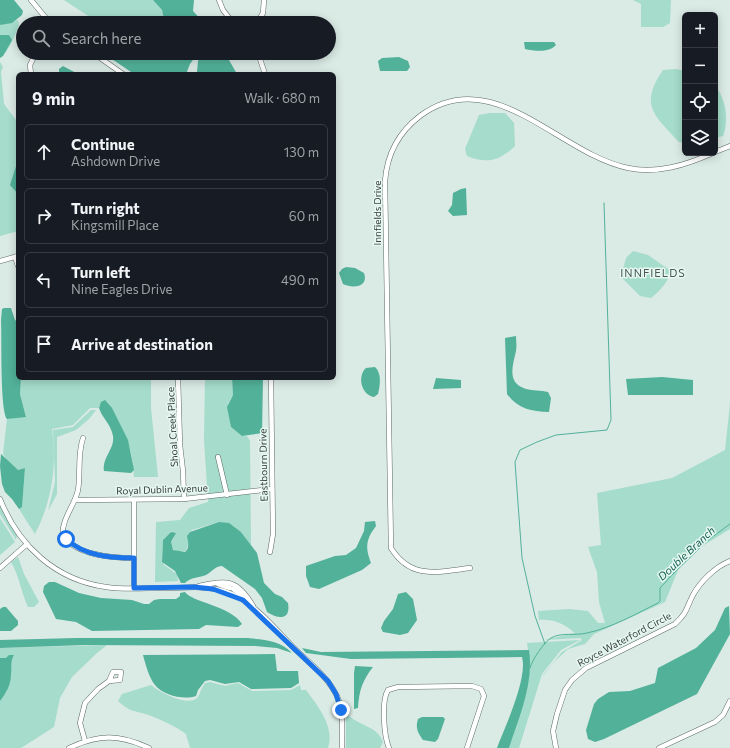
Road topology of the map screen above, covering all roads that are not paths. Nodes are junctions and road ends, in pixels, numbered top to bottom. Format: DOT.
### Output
graph roads {
  1 [pos="31,0"];
  2 [pos="219,0"];
  3 [pos="264,0"];
  4 [pos="44,16"];
  5 [pos="228,16"];
  6 [pos="261,16"];
  7 [pos="32,60"];
  8 [pos="103,60"];
  9 [pos="261,60"];
  10 [pos="31,72"];
  11 [pos="120,72"];
  12 [pos="264,72"];
  13 [pos="730,146"];
  14 [pos="718,151"];
  15 [pos="706,156"];
  16 [pos="16,256"];
  17 [pos="0,261"];
  18 [pos="178,380"];
  19 [pos="271,380"];
  20 [pos="83,438"];
  21 [pos="218,457"];
  22 [pos="272,489"];
  23 [pos="227,495"];
  24 [pos="0,499"];
  25 [pos="75,500"];
  26 [pos="134,500"];
  27 [pos="184,500"];
  28 [pos="26,545"];
  29 [pos="270,552"];
  30 [pos="134,558"];
  31 [pos="730,561"];
  32 [pos="0,568"];
  33 [pos="470,568"];
  34 [pos="212,584"];
  35 [pos="194,587"];
  36 [pos="134,588"];
  37 [pos="255,610"];
  38 [pos="109,681"];
  39 [pos="730,701"];
  40 [pos="85,741"];
  41 [pos="68,748"];
  42 [pos="149,748"];
  43 [pos="342,748"];
  44 [pos="389,748"];
  45 [pos="467,748"];
  46 [pos="556,748"];
  47 [pos="659,748"];
  1 -- 4 [label="street"];
  2 -- 5 [label="street"];
  3 -- 6 [label="street"];
  7 -- 10 [label="street"];
  8 -- 11 [label="street"];
  9 -- 12 [label="street"];
  13 -- 14 [label="street, Innfields Drive"];
  15 -- 33 [label="street, Innfields Drive"];
  16 -- 17 [label="street"];
  18 -- 27 [label="street, Shoal Creek Place"];
  19 -- 22 [label="street, Eastbourn Drive"];
  20 -- 25 [label="street"];
  21 -- 23 [label="street"];
  22 -- 23 [label="street, Royal Dublin Avenue"];
  22 -- 29 [label="street, Eastbourn Drive"];
  23 -- 27 [label="street, Royal Dublin Avenue"];
  24 -- 28 [label="street"];
  25 -- 26 [label="street, Royal Dublin Avenue"];
  25 -- 30 [label="street"];
  26 -- 27 [label="street, Royal Dublin Avenue"];
  26 -- 30 [label="street"];
  28 -- 32 [label="street"];
  28 -- 36 [label="street"];
  30 -- 36 [label="street"];
  31 -- 46 [label="street, Royce Waterford Circle"];
  34 -- 35 [label="street"];
  34 -- 37 [label="street"];
  34 -- 37 [label="street"];
  35 -- 36 [label="street"];
  35 -- 37 [label="street"];
  37 -- 43 [label="street"];
  38 -- 40 [label="street"];
  39 -- 47 [label="street"];
  40 -- 41 [label="street"];
  40 -- 42 [label="street"];
  44 -- 45 [label="street"];
}
